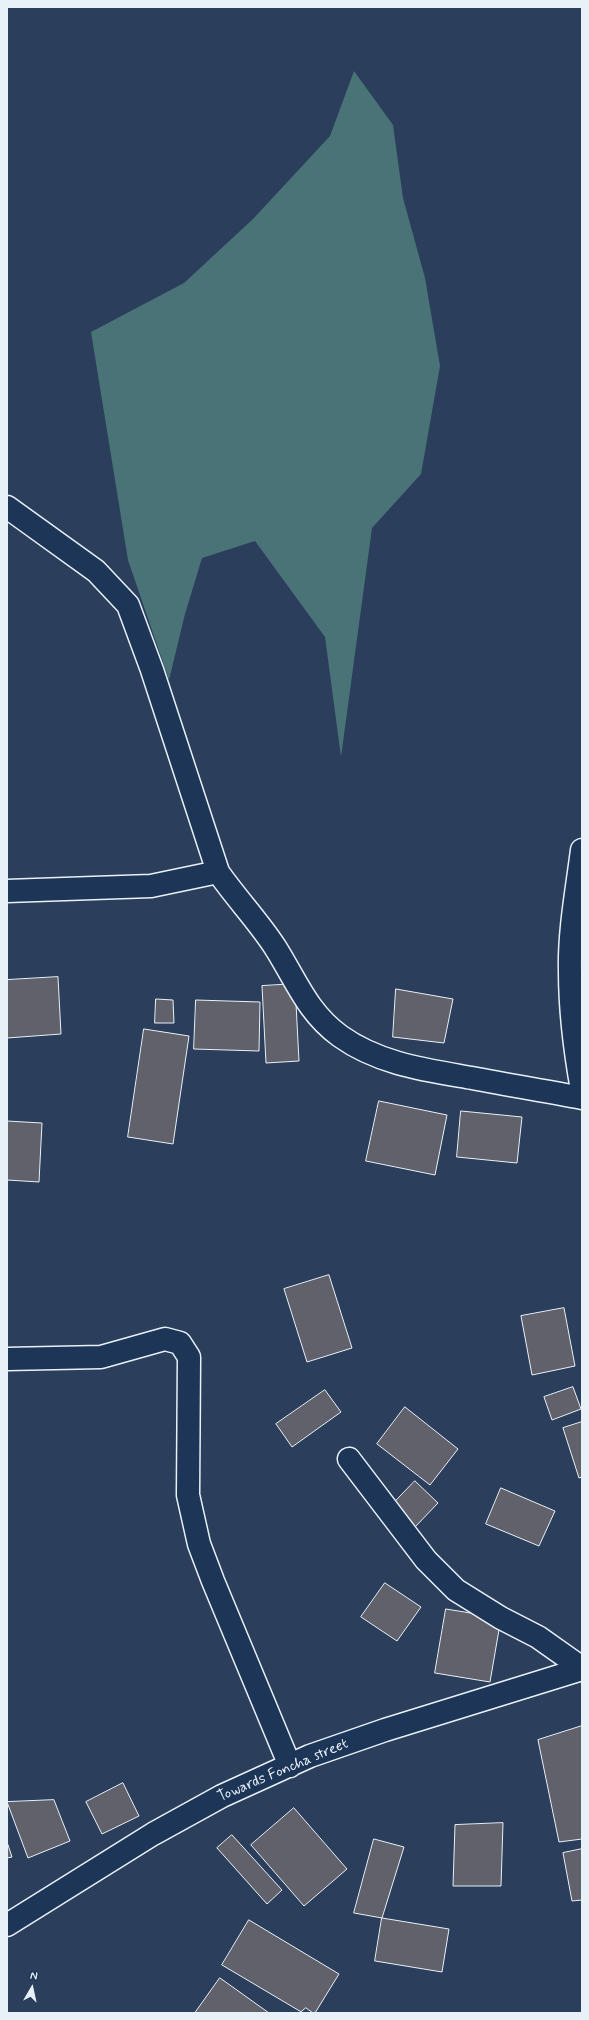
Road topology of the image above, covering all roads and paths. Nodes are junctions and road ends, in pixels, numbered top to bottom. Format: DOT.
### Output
graph roads {
  1 [pos="7,507"];
  2 [pos="582,850"];
  3 [pos="218,872"];
  4 [pos="7,891"];
  5 [pos="582,1090"];
  6 [pos="582,1098"];
  7 [pos="7,1359"];
  8 [pos="349,1459"];
  9 [pos="582,1669"];
  10 [pos="290,1766"];
  11 [pos="7,1925"];
  1 -- 3 [label="street"];
  2 -- 5 [label="street"];
  3 -- 4 [label="street"];
  3 -- 6 [label="street"];
  7 -- 10 [label="street"];
  8 -- 9 [label="street"];
  9 -- 10 [label="street, Towards Foncha street"];
  10 -- 11 [label="street, Towards Foncha street"];
}
